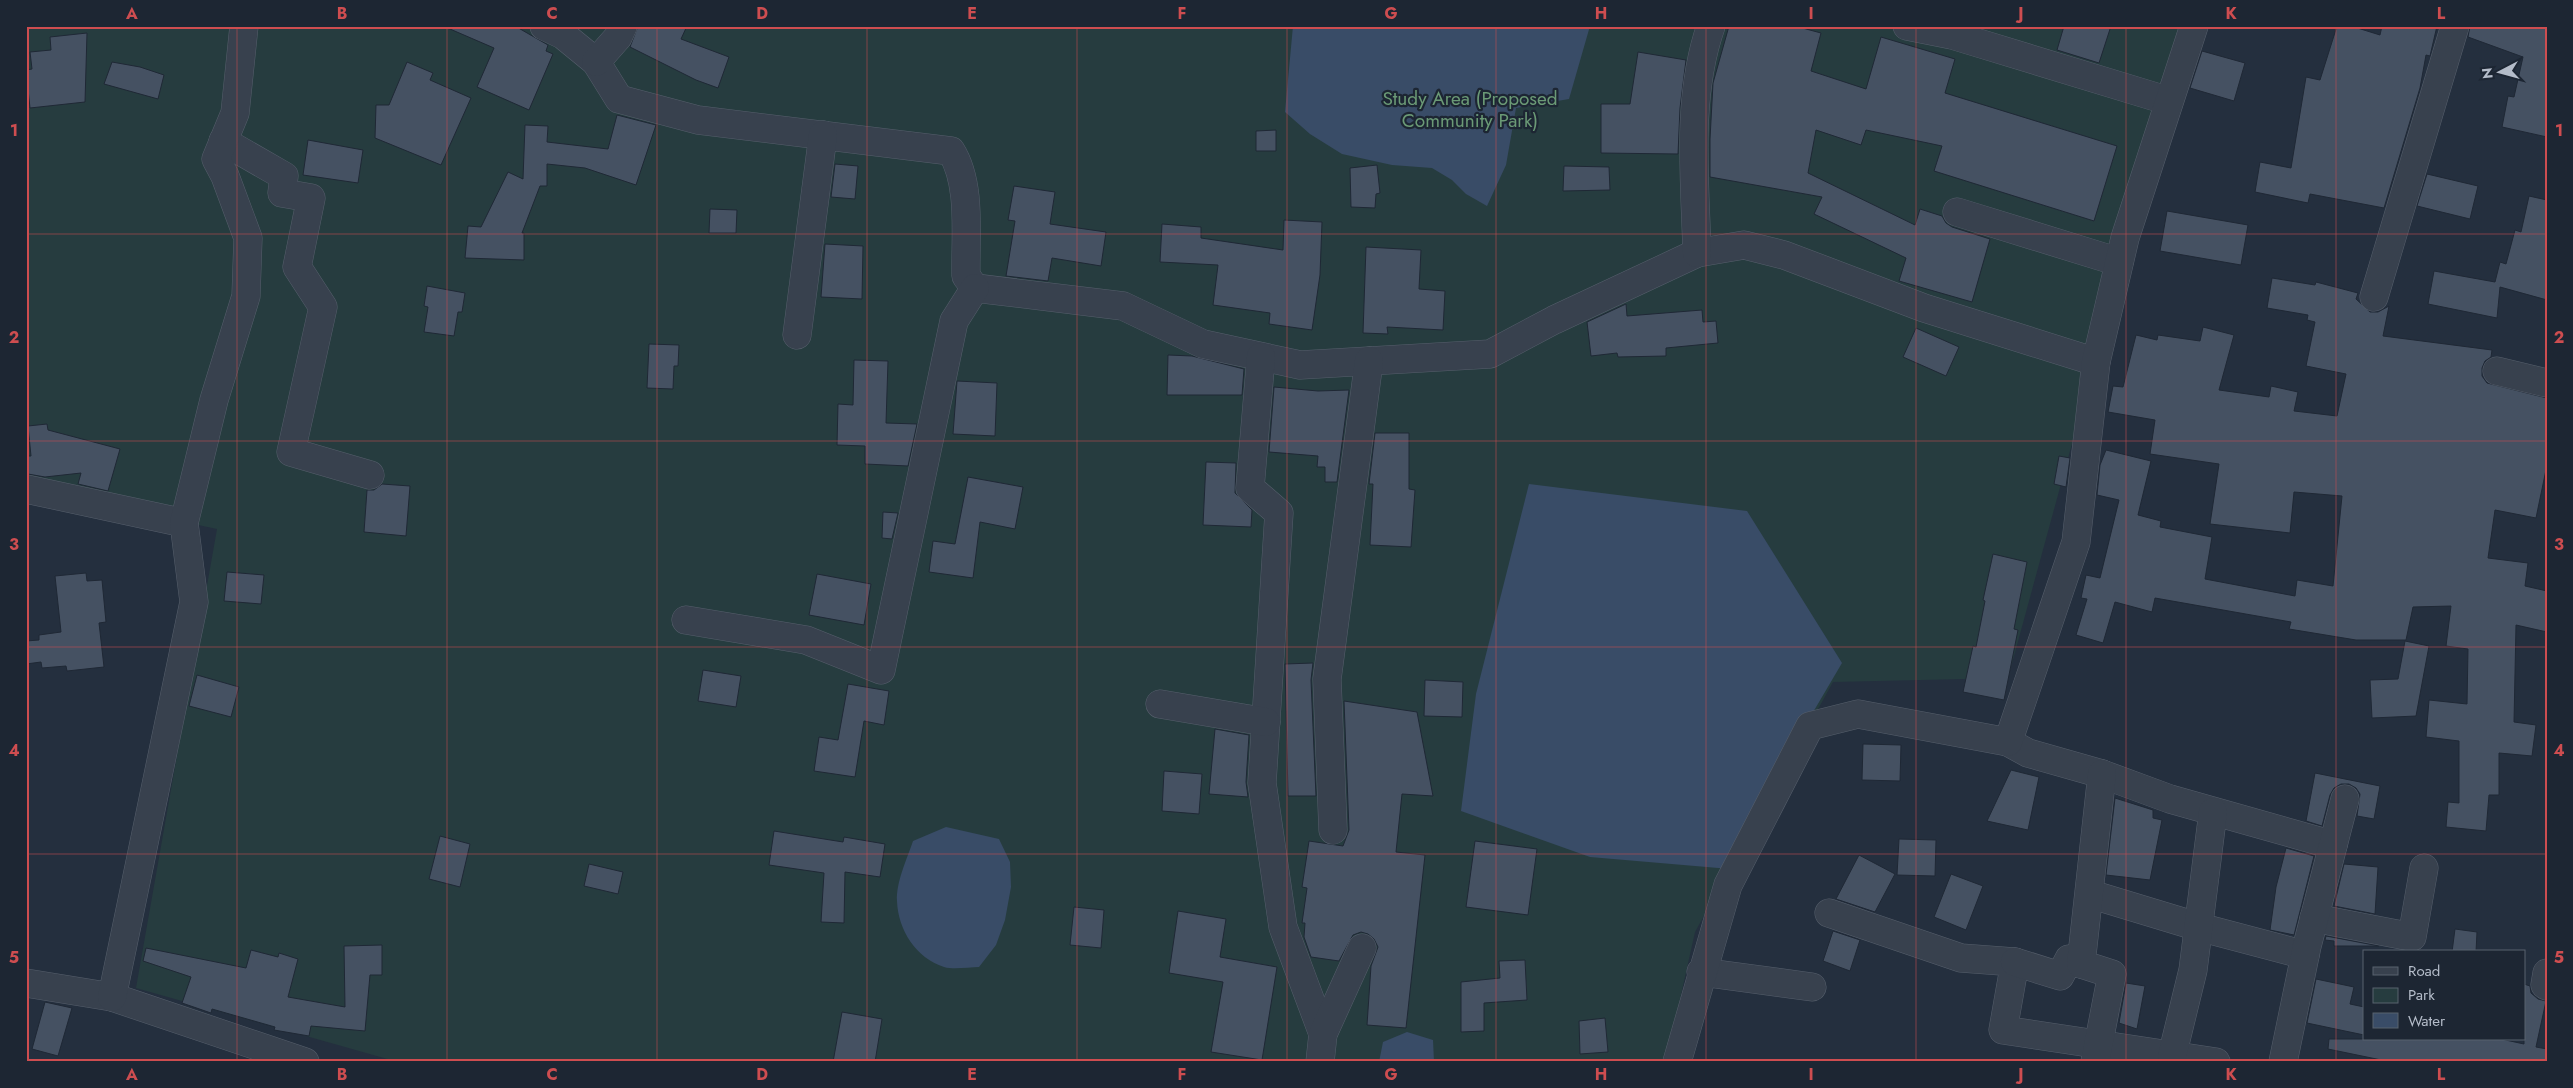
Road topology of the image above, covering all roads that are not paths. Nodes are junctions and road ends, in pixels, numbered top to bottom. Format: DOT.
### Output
graph roads {
  1 [pos="244,26"];
  2 [pos="544,26"];
  3 [pos="623,26"];
  4 [pos="1711,26"];
  5 [pos="1906,26"];
  6 [pos="2194,26"];
  7 [pos="2455,26"];
  8 [pos="596,62"];
  9 [pos="2170,101"];
  10 [pos="823,135"];
  11 [pos="223,141"];
  12 [pos="1957,212"];
  13 [pos="1697,253"];
  14 [pos="2119,262"];
  15 [pos="975,288"];
  16 [pos="2374,297"];
  17 [pos="797,335"];
  18 [pos="1261,357"];
  19 [pos="1370,361"];
  20 [pos="2096,362"];
  21 [pos="2497,371"];
  22 [pos="2547,383"];
  23 [pos="370,475"];
  24 [pos="26,489"];
  25 [pos="184,523"];
  26 [pos="686,620"];
  27 [pos="1160,704"];
  28 [pos="1266,722"];
  29 [pos="2008,742"];
  30 [pos="2102,774"];
  31 [pos="2344,799"];
  32 [pos="2213,812"];
  33 [pos="1333,830"];
  34 [pos="2333,845"];
  35 [pos="2424,868"];
  36 [pos="2090,894"];
  37 [pos="1829,913"];
  38 [pos="2314,918"];
  39 [pos="2198,927"];
  40 [pos="1362,948"];
  41 [pos="2305,955"];
  42 [pos="2015,962"];
  43 [pos="2081,964"];
  44 [pos="1701,972"];
  45 [pos="2547,973"];
  46 [pos="26,983"];
  47 [pos="2547,986"];
  48 [pos="1812,987"];
  49 [pos="112,997"];
  50 [pos="1323,1034"];
  51 [pos="2096,1053"];
  52 [pos="2172,1056"];
  53 [pos="305,1062"];
  54 [pos="1320,1062"];
  55 [pos="1677,1062"];
  56 [pos="2216,1062"];
  57 [pos="2283,1062"];
  1 -- 11 [label="street"];
  2 -- 8 [label="street"];
  3 -- 8 [label="street"];
  4 -- 13 [label="street"];
  5 -- 9 [label="street"];
  6 -- 9 [label="street"];
  7 -- 16 [label="street"];
  8 -- 10 [label="street"];
  9 -- 14 [label="street"];
  10 -- 15 [label="street"];
  10 -- 17 [label="street"];
  11 -- 23 [label="street"];
  11 -- 25 [label="street"];
  12 -- 14 [label="street"];
  13 -- 19 [label="street"];
  13 -- 20 [label="street"];
  14 -- 20 [label="street"];
  15 -- 18 [label="street"];
  15 -- 26 [label="street"];
  18 -- 19 [label="street"];
  18 -- 28 [label="street"];
  19 -- 33 [label="street"];
  20 -- 29 [label="street"];
  21 -- 22 [label="street"];
  24 -- 25 [label="street"];
  25 -- 49 [label="street"];
  27 -- 28 [label="street"];
  28 -- 50 [label="street"];
  29 -- 30 [label="street"];
  29 -- 44 [label="street"];
  30 -- 32 [label="street"];
  30 -- 36 [label="street"];
  31 -- 34 [label="street"];
  32 -- 34 [label="street"];
  32 -- 39 [label="street"];
  34 -- 38 [label="street"];
  35 -- 38 [label="street"];
  36 -- 39 [label="street"];
  36 -- 43 [label="street"];
  37 -- 42 [label="street"];
  38 -- 41 [label="street"];
  39 -- 41 [label="street"];
  39 -- 52 [label="street"];
  40 -- 50 [label="street"];
  41 -- 57 [label="street"];
  42 -- 43 [label="street"];
  42 -- 51 [label="street"];
  43 -- 51 [label="street"];
  44 -- 48 [label="street"];
  44 -- 55 [label="street"];
  45 -- 47 [label="street"];
  46 -- 49 [label="street"];
  49 -- 53 [label="street"];
  50 -- 54 [label="street"];
  51 -- 52 [label="street"];
  52 -- 56 [label="street"];
}
